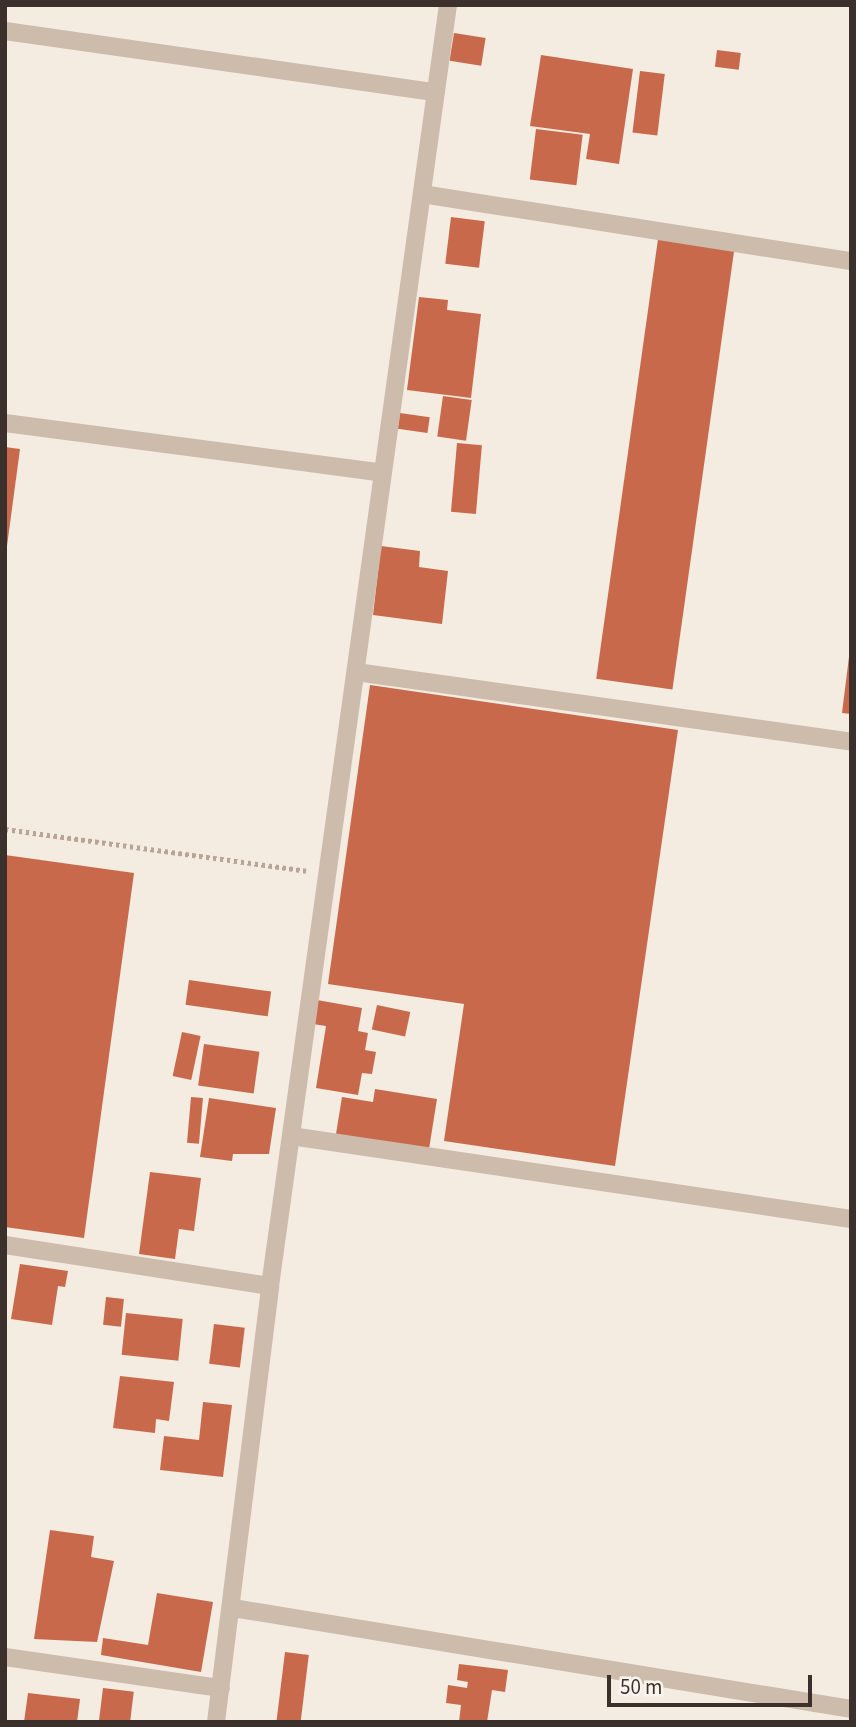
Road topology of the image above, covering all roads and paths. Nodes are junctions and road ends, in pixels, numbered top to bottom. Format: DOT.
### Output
graph roads {
  1 [pos="448,5"];
  2 [pos="5,31"];
  3 [pos="436,92"];
  4 [pos="422,194"];
  5 [pos="851,261"];
  6 [pos="5,423"];
  7 [pos="383,472"];
  8 [pos="356,672"];
  9 [pos="851,742"];
  10 [pos="5,829"];
  11 [pos="327,874"];
  12 [pos="291,1136"];
  13 [pos="851,1219"];
  14 [pos="5,1245"];
  15 [pos="270,1286"];
  16 [pos="233,1608"];
  17 [pos="5,1657"];
  18 [pos="221,1688"];
  19 [pos="851,1709"];
  20 [pos="216,1722"];
  1 -- 3 [label="street"];
  2 -- 3 [label="street"];
  3 -- 4 [label="street"];
  4 -- 5 [label="street"];
  4 -- 7 [label="street"];
  6 -- 7 [label="street"];
  7 -- 8 [label="street"];
  8 -- 9 [label="street"];
  8 -- 11 [label="street"];
  10 -- 11 [label="path"];
  11 -- 12 [label="street"];
  12 -- 13 [label="street"];
  12 -- 15 [label="street"];
  14 -- 15 [label="street"];
  15 -- 16 [label="street"];
  16 -- 18 [label="street"];
  16 -- 19 [label="street"];
  17 -- 18 [label="street"];
  18 -- 20 [label="street"];
}
